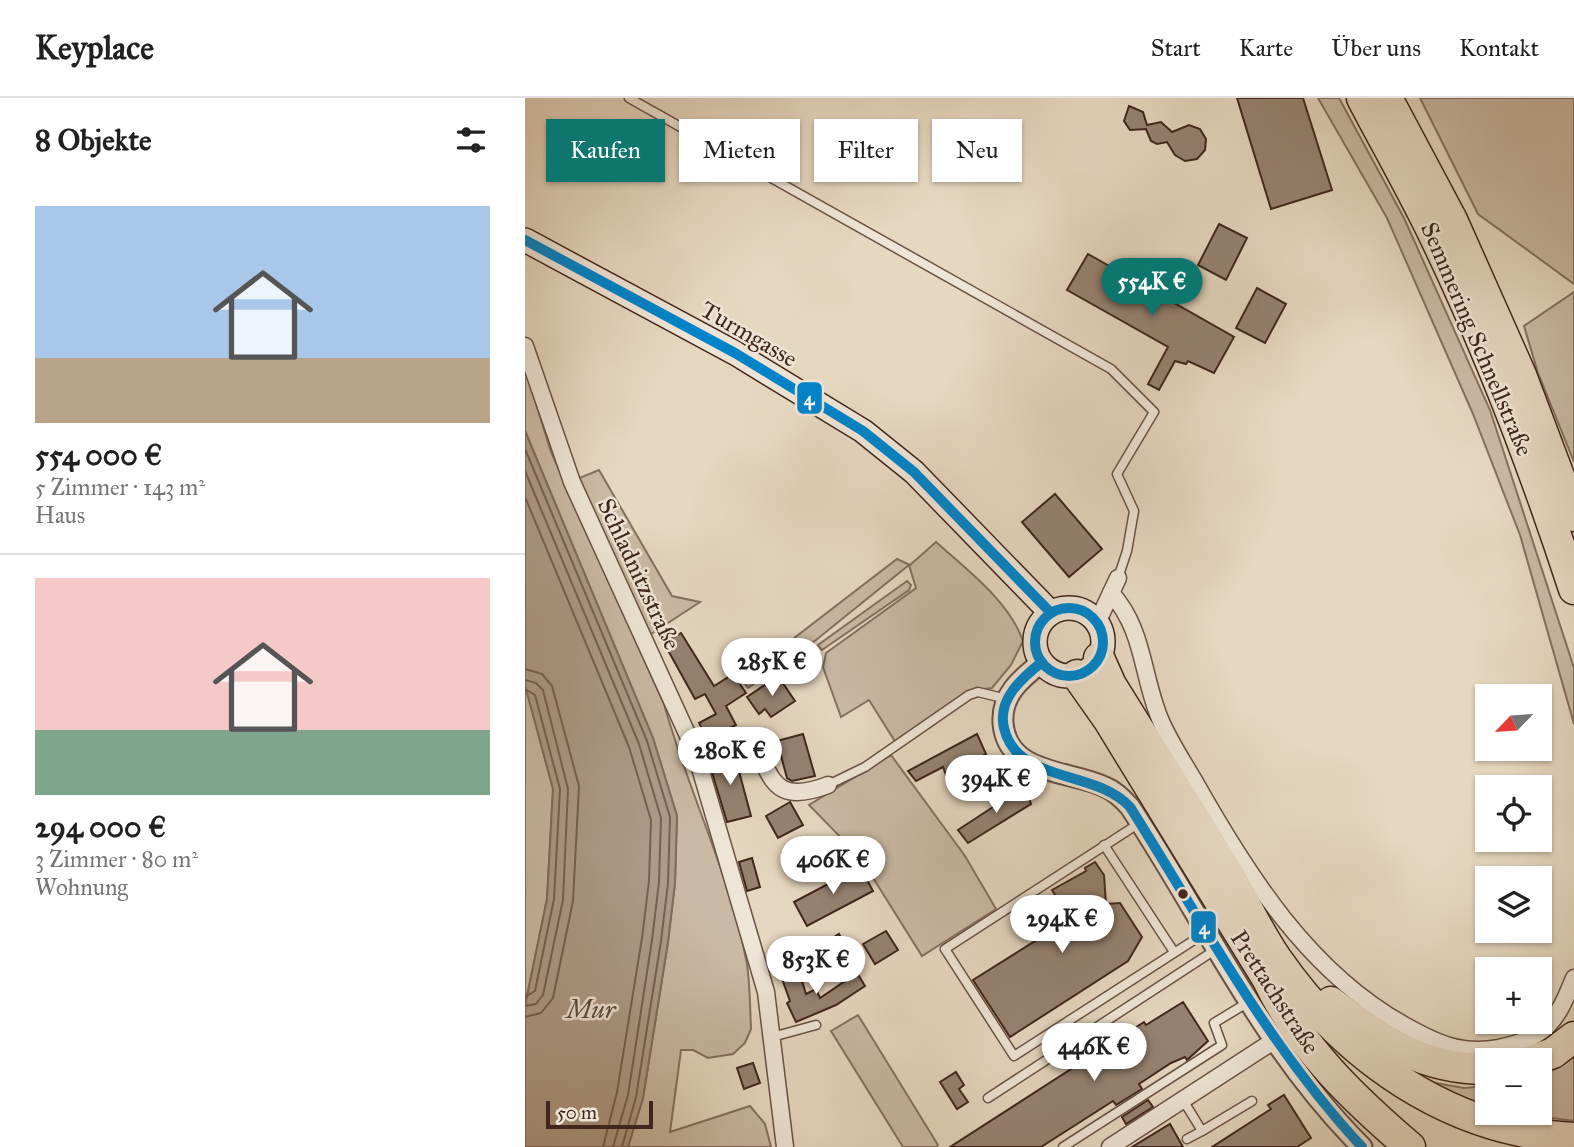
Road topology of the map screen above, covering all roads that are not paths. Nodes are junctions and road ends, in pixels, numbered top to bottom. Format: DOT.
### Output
graph roads {
  1 [pos="629,98"];
  2 [pos="1361,98"];
  3 [pos="1387,98"];
  4 [pos="525,240"];
  5 [pos="525,346"];
  6 [pos="1574,516"];
  7 [pos="1114,585"];
  8 [pos="1574,589"];
  9 [pos="1051,613"];
  10 [pos="1097,623"];
  11 [pos="1042,662"];
  12 [pos="1088,667"];
  13 [pos="1007,699"];
  14 [pos="695,751"];
  15 [pos="828,785"];
  16 [pos="1140,822"];
  17 [pos="1104,845"];
  18 [pos="1228,874"];
  19 [pos="1207,931"];
  20 [pos="1218,948"];
  21 [pos="1174,952"];
  22 [pos="1574,978"];
  23 [pos="1259,991"];
  24 [pos="816,1025"];
  25 [pos="772,1037"];
  26 [pos="1574,1037"];
  27 [pos="1275,1040"];
  28 [pos="1552,1053"];
  29 [pos="1475,1068"];
  30 [pos="988,1098"];
  31 [pos="1183,1100"];
  32 [pos="1252,1101"];
  33 [pos="1202,1131"];
  34 [pos="1574,1138"];
  35 [pos="1187,1139"];
  36 [pos="785,1147"];
  37 [pos="1063,1147"];
  38 [pos="1109,1147"];
  39 [pos="1362,1147"];
  40 [pos="1410,1147"];
  41 [pos="1512,1147"];
  1 -- 7 [label="lane"];
  2 -- 8 [label="highway, Semmering Schnellstraße"];
  3 -- 6 [label="highway, Semmering Schnellstraße"];
  4 -- 9 [label="main road, Turmgasse"];
  5 -- 14 [label="street, Schladnitzstraße"];
  7 -- 10 [label="street"];
  7 -- 22 [label="street"];
  9 -- 10 [label="main road"];
  9 -- 11 [label="main road"];
  10 -- 12 [label="main road"];
  11 -- 12 [label="main road"];
  11 -- 13 [label="street"];
  12 -- 18 [label="highway"];
  12 -- 23 [label="highway"];
  13 -- 15 [label="lane"];
  13 -- 16 [label="street, Prettachstraße"];
  14 -- 15 [label="street"];
  14 -- 25 [label="street, Schladnitzstraße"];
  16 -- 17 [label="lane"];
  16 -- 19 [label="street, Prettachstraße"];
  17 -- 21 [label="lane"];
  17 -- 21 [label="lane"];
  18 -- 29 [label="highway"];
  18 -- 34 [label="highway"];
  19 -- 20 [label="street, Prettachstraße"];
  19 -- 21 [label="lane"];
  20 -- 23 [label="street, Prettachstraße"];
  20 -- 30 [label="lane"];
  23 -- 27 [label="street, Prettachstraße"];
  23 -- 37 [label="lane"];
  23 -- 40 [label="highway"];
  23 -- 41 [label="highway"];
  24 -- 25 [label="lane"];
  25 -- 36 [label="street, Schladnitzstraße"];
  26 -- 28 [label="highway"];
  27 -- 31 [label="street"];
  27 -- 39 [label="street, Prettachstraße"];
  31 -- 33 [label="lane"];
  31 -- 38 [label="street"];
  32 -- 33 [label="lane"];
  33 -- 35 [label="lane"];
}
